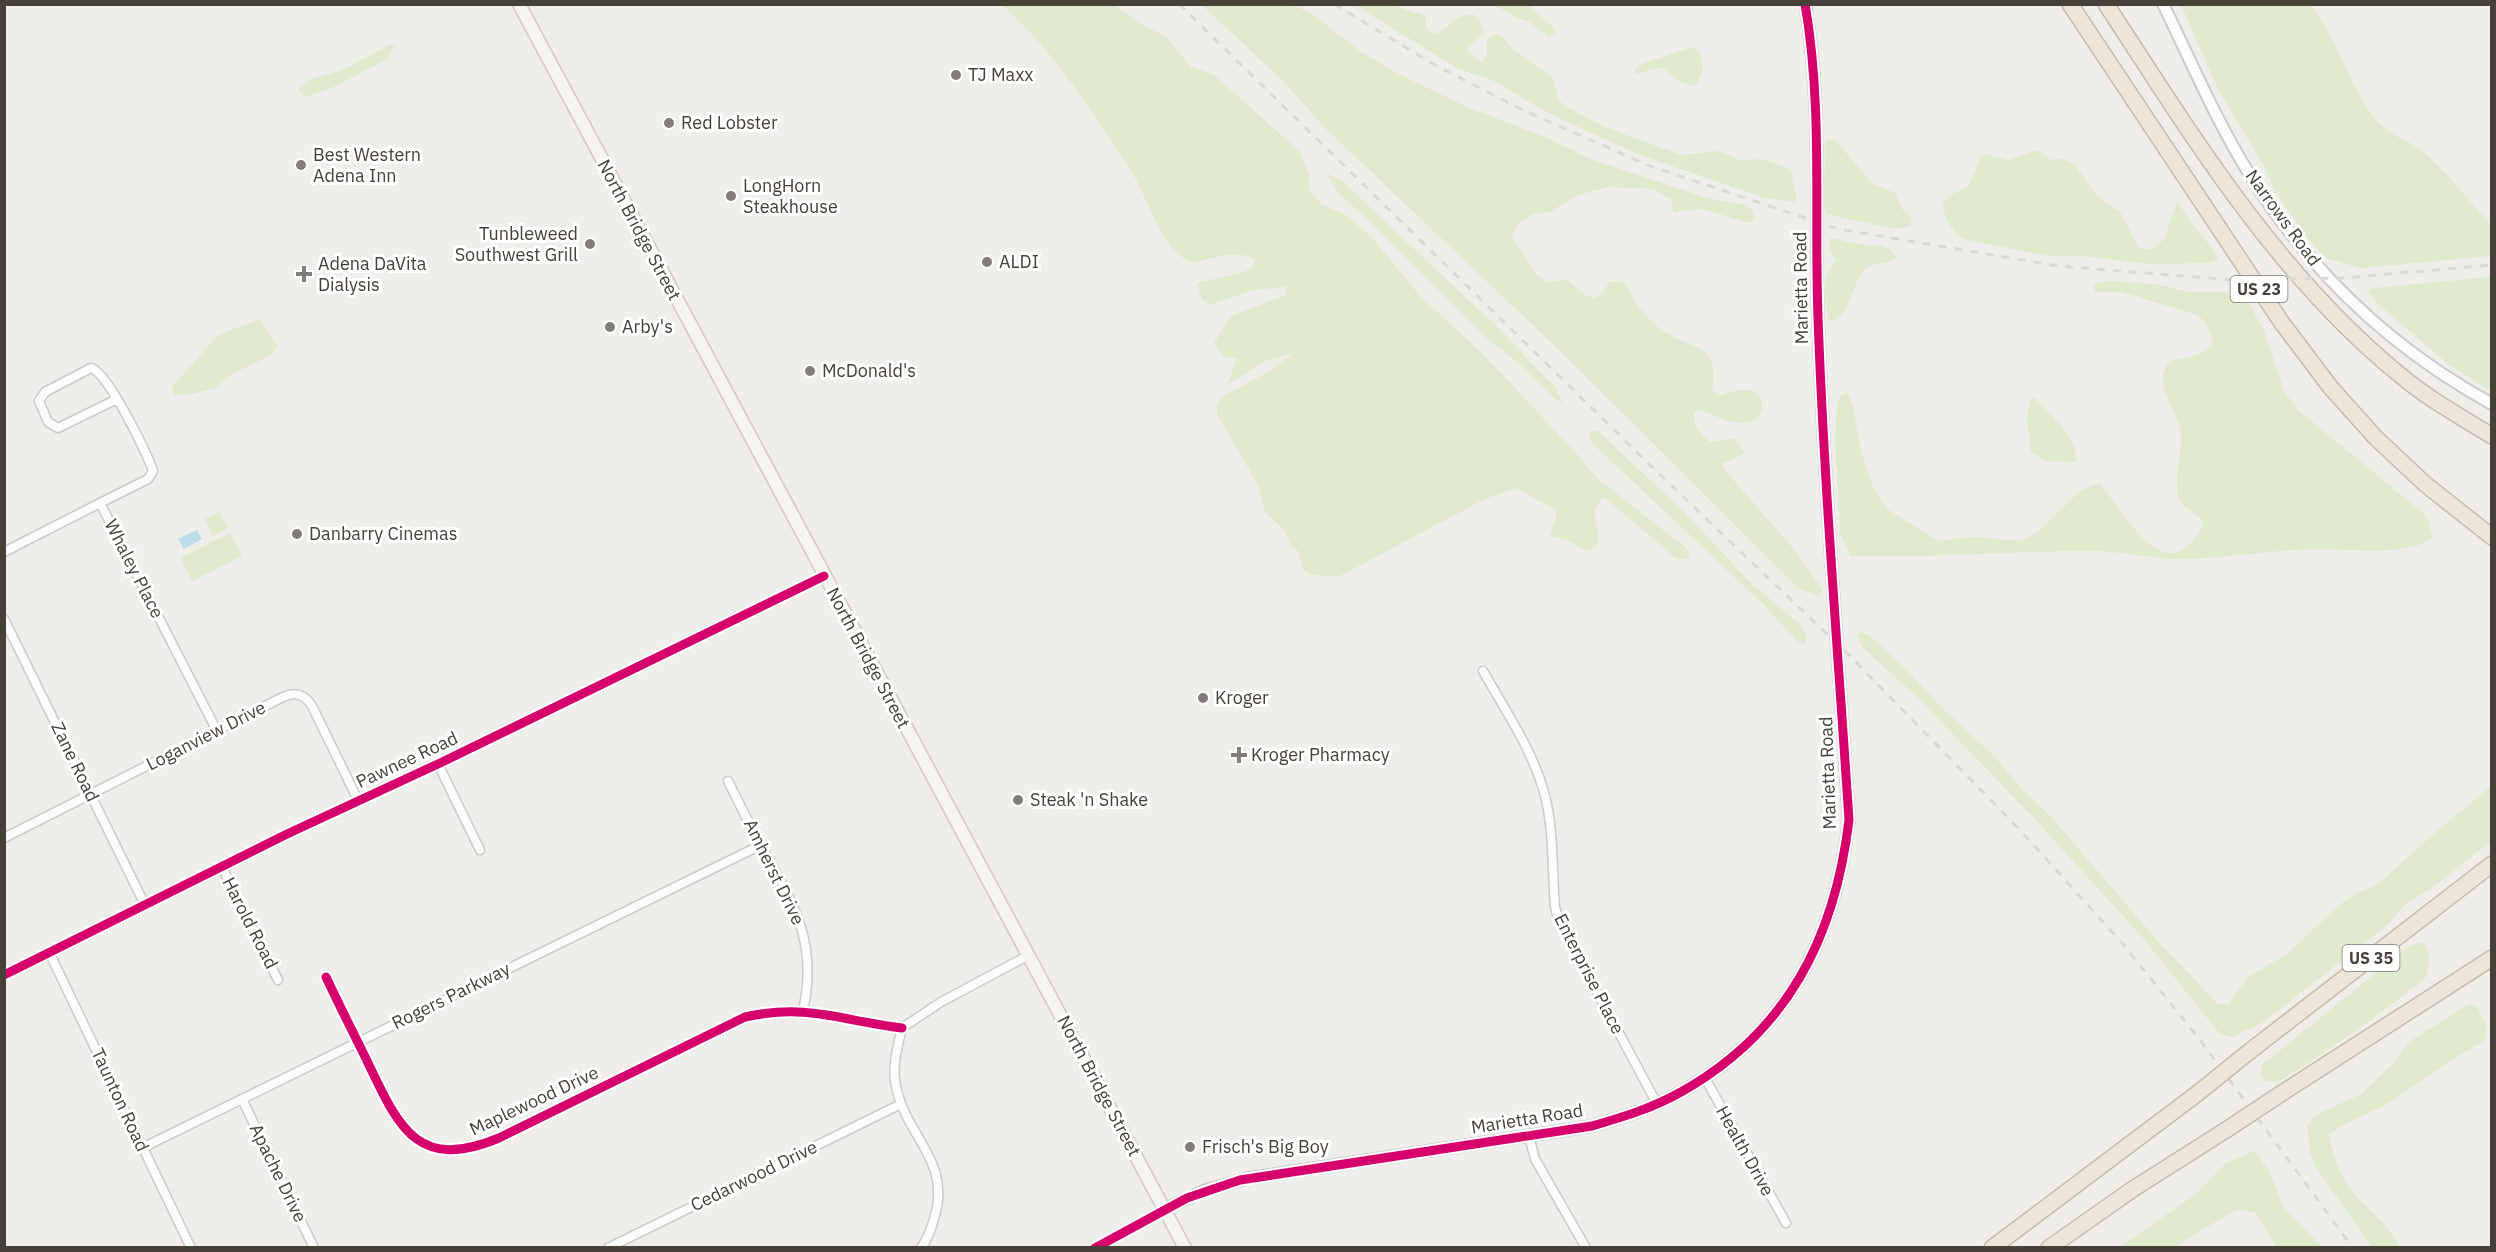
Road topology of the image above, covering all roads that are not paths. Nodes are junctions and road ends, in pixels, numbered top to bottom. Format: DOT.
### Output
graph roads {
  1 [pos="519,4"];
  2 [pos="1805,4"];
  3 [pos="2070,4"];
  4 [pos="2106,4"];
  5 [pos="2163,4"];
  6 [pos="117,399"];
  7 [pos="2492,404"];
  8 [pos="2492,435"];
  9 [pos="100,503"];
  10 [pos="2492,537"];
  11 [pos="4,552"];
  12 [pos="824,576"];
  13 [pos="4,619"];
  14 [pos="1483,671"];
  15 [pos="217,731"];
  16 [pos="438,764"];
  17 [pos="728,782"];
  18 [pos="91,795"];
  19 [pos="358,800"];
  20 [pos="4,838"];
  21 [pos="761,845"];
  22 [pos="480,850"];
  23 [pos="2492,864"];
  24 [pos="222,867"];
  25 [pos="145,905"];
  26 [pos="50,952"];
  27 [pos="1029,954"];
  28 [pos="2492,958"];
  29 [pos="4,975"];
  30 [pos="326,977"];
  31 [pos="278,980"];
  32 [pos="803,1010"];
  33 [pos="902,1028"];
  34 [pos="358,1042"];
  35 [pos="1704,1078"];
  36 [pos="242,1099"];
  37 [pos="901,1104"];
  38 [pos="1657,1104"];
  39 [pos="1529,1136"];
  40 [pos="142,1148"];
  41 [pos="1165,1209"];
  42 [pos="1786,1223"];
  43 [pos="191,1248"];
  44 [pos="314,1248"];
  45 [pos="608,1248"];
  46 [pos="921,1248"];
  47 [pos="1095,1248"];
  48 [pos="1185,1248"];
  49 [pos="1586,1248"];
  50 [pos="1992,1248"];
  51 [pos="2049,1248"];
  1 -- 12 [label="main road, North Bridge Street"];
  2 -- 35 [label="street, Marietta Road"];
  3 -- 10 [label="highway, US 23"];
  4 -- 8 [label="highway, US 23"];
  5 -- 7 [label="street, Narrows Road"];
  6 -- 6 [label="street, Whaley Place"];
  6 -- 9 [label="street, Whaley Place"];
  9 -- 11 [label="street"];
  9 -- 15 [label="street, Whaley Place"];
  12 -- 16 [label="street, Pawnee Road"];
  12 -- 27 [label="main road, North Bridge Street"];
  13 -- 18 [label="street, Zane Road"];
  14 -- 38 [label="street, Enterprise Place"];
  15 -- 18 [label="street, Loganview Drive"];
  15 -- 19 [label="street, Loganview Drive"];
  16 -- 19 [label="street, Pawnee Road"];
  16 -- 22 [label="street"];
  17 -- 21 [label="street, Amherst Drive"];
  18 -- 20 [label="street, Loganview Drive"];
  18 -- 25 [label="street, Zane Road"];
  19 -- 24 [label="street, Pawnee Road"];
  21 -- 32 [label="street, Amherst Drive"];
  21 -- 34 [label="street, Rogers Parkway"];
  23 -- 50 [label="highway, US 35, bridge"];
  24 -- 25 [label="street, Pawnee Road"];
  24 -- 31 [label="street, Harold Road"];
  25 -- 26 [label="street, Pawnee Road"];
  26 -- 29 [label="street, Pawnee Road"];
  26 -- 40 [label="street, Taunton Road"];
  27 -- 33 [label="street"];
  27 -- 41 [label="main road, North Bridge Street"];
  28 -- 51 [label="highway, bridge"];
  30 -- 34 [label="street, Maplewood Drive"];
  32 -- 33 [label="street"];
  32 -- 34 [label="street, Maplewood Drive"];
  33 -- 37 [label="street"];
  34 -- 36 [label="street, Rogers Parkway"];
  35 -- 38 [label="street, Marietta Road"];
  35 -- 42 [label="street, Health Drive"];
  36 -- 40 [label="street, Rogers Parkway"];
  36 -- 44 [label="street, Apache Drive"];
  37 -- 45 [label="street, Cedarwood Drive"];
  37 -- 46 [label="street"];
  38 -- 39 [label="street, Marietta Road"];
  39 -- 41 [label="street, Marietta Road"];
  39 -- 49 [label="street"];
  40 -- 43 [label="street, Taunton Road"];
  41 -- 47 [label="street"];
  41 -- 48 [label="main road, North Bridge Street"];
}
